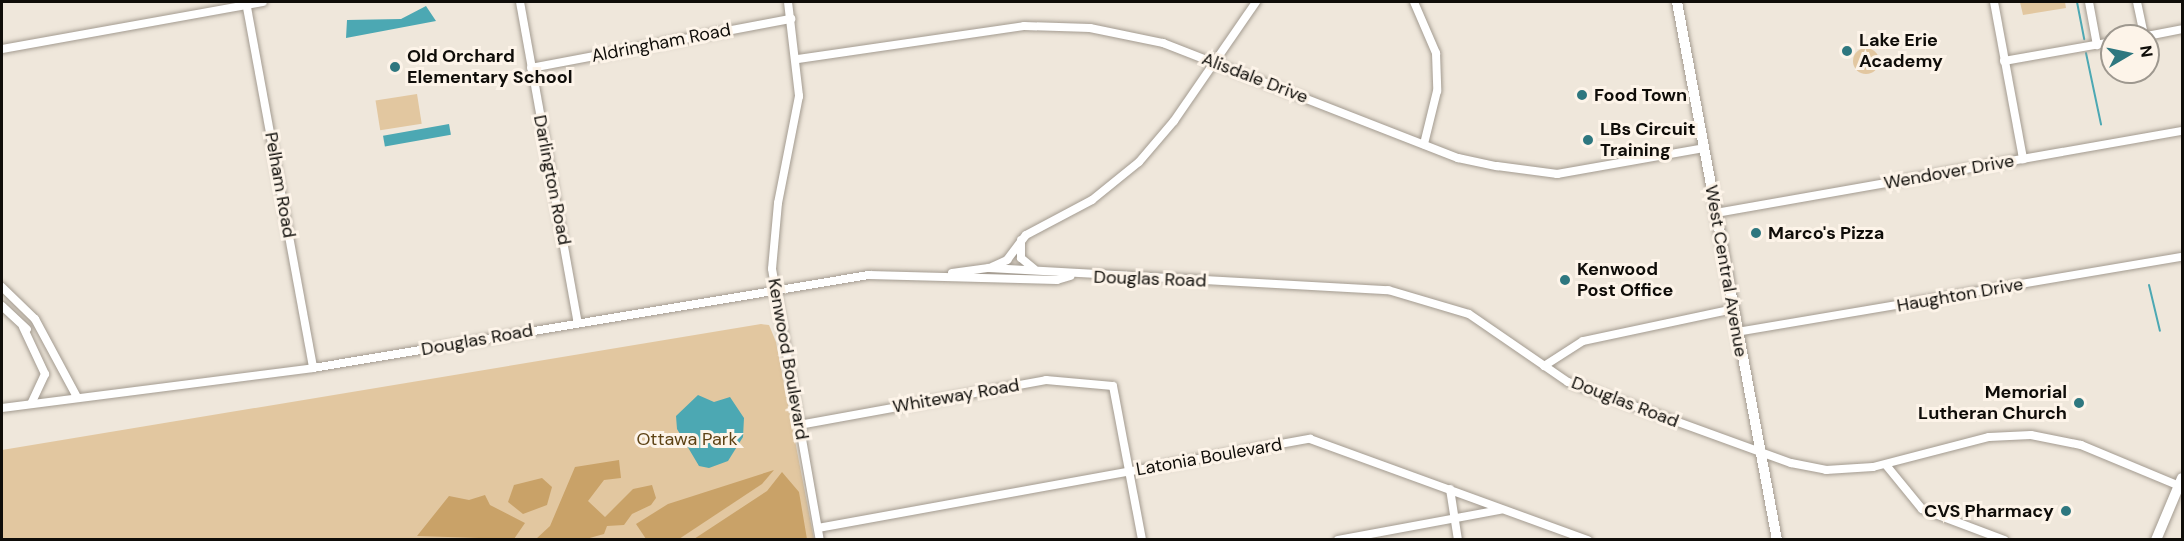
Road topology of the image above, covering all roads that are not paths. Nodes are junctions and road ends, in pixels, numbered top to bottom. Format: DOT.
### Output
graph roads {
  1 [pos="262,2"];
  2 [pos="520,2"];
  3 [pos="788,2"];
  4 [pos="1256,2"];
  5 [pos="1414,2"];
  6 [pos="1677,2"];
  7 [pos="1994,2"];
  8 [pos="2089,2"];
  9 [pos="2137,2"];
  10 [pos="246,3"];
  11 [pos="791,19"];
  12 [pos="2142,24"];
  13 [pos="2182,30"];
  14 [pos="2160,34"];
  15 [pos="2100,44"];
  16 [pos="2097,45"];
  17 [pos="2,49"];
  18 [pos="798,59"];
  19 [pos="1212,60"];
  20 [pos="2004,61"];
  21 [pos="531,68"];
  22 [pos="2182,131"];
  23 [pos="1424,144"];
  24 [pos="1704,148"];
  25 [pos="2023,159"];
  26 [pos="1716,213"];
  27 [pos="1021,240"];
  28 [pos="2182,256"];
  29 [pos="989,268"];
  30 [pos="1035,270"];
  31 [pos="952,273"];
  32 [pos="1071,276"];
  33 [pos="2,288"];
  34 [pos="774,290"];
  35 [pos="2,306"];
  36 [pos="1733,309"];
  37 [pos="578,323"];
  38 [pos="23,327"];
  39 [pos="1737,332"];
  40 [pos="39,334"];
  41 [pos="1544,366"];
  42 [pos="313,368"];
  43 [pos="77,397"];
  44 [pos="30,404"];
  45 [pos="2,408"];
  46 [pos="799,425"];
  47 [pos="1761,452"];
  48 [pos="1887,465"];
  49 [pos="1130,471"];
  50 [pos="2181,484"];
  51 [pos="1450,489"];
  52 [pos="1502,510"];
  53 [pos="1454,518"];
  54 [pos="818,528"];
  55 [pos="820,540"];
  56 [pos="1142,540"];
  57 [pos="1338,540"];
  58 [pos="1458,540"];
  59 [pos="1588,540"];
  60 [pos="1777,540"];
  61 [pos="2004,540"];
  62 [pos="2156,540"];
  1 -- 10 [label="street"];
  2 -- 21 [label="street, Darlington Road"];
  3 -- 11 [label="street, Kenwood Boulevard"];
  4 -- 19 [label="street"];
  5 -- 23 [label="street"];
  6 -- 24 [label="main road, West Central Avenue"];
  7 -- 20 [label="street"];
  8 -- 16 [label="street"];
  9 -- 12 [label="street"];
  10 -- 17 [label="street"];
  10 -- 42 [label="street, Pelham Road"];
  11 -- 18 [label="street, Kenwood Boulevard"];
  11 -- 21 [label="street, Aldringham Road"];
  13 -- 14 [label="street"];
  15 -- 16 [label="street"];
  16 -- 20 [label="street"];
  18 -- 19 [label="street, Alisdale Drive"];
  18 -- 34 [label="street, Kenwood Boulevard"];
  19 -- 23 [label="street, Alisdale Drive"];
  19 -- 27 [label="street"];
  20 -- 25 [label="street"];
  21 -- 37 [label="street, Darlington Road"];
  22 -- 25 [label="street, Wendover Drive"];
  23 -- 24 [label="street, Alisdale Drive"];
  24 -- 26 [label="main road, West Central Avenue"];
  25 -- 26 [label="street, Wendover Drive"];
  26 -- 36 [label="main road, West Central Avenue"];
  27 -- 29 [label="street"];
  27 -- 30 [label="street"];
  28 -- 39 [label="street, Haughton Drive"];
  29 -- 30 [label="street, Douglas Road"];
  29 -- 31 [label="street, Douglas Road"];
  30 -- 32 [label="street, Douglas Road"];
  31 -- 32 [label="street, Douglas Road"];
  31 -- 34 [label="street, Douglas Road"];
  32 -- 41 [label="street, Douglas Road"];
  33 -- 40 [label="street"];
  34 -- 37 [label="street, Douglas Road"];
  34 -- 46 [label="street, Kenwood Boulevard"];
  35 -- 38 [label="street"];
  36 -- 39 [label="main road, West Central Avenue"];
  36 -- 41 [label="street"];
  37 -- 42 [label="street, Douglas Road"];
  38 -- 40 [label="street"];
  38 -- 44 [label="street"];
  39 -- 47 [label="main road, West Central Avenue"];
  40 -- 43 [label="street"];
  41 -- 47 [label="street, Douglas Road"];
  42 -- 43 [label="street, Douglas Road"];
  43 -- 44 [label="street, Douglas Road"];
  44 -- 45 [label="street, Douglas Road"];
  46 -- 49 [label="street, Whiteway Road"];
  46 -- 54 [label="street, Kenwood Boulevard"];
  47 -- 48 [label="street, Douglas Road"];
  47 -- 60 [label="main road, West Central Avenue"];
  48 -- 50 [label="street, Douglas Road"];
  48 -- 61 [label="street"];
  49 -- 51 [label="street, Latonia Boulevard"];
  49 -- 54 [label="street, Latonia Boulevard"];
  49 -- 56 [label="street"];
  50 -- 62 [label="main road"];
  51 -- 52 [label="street, Latonia Boulevard"];
  51 -- 53 [label="street"];
  52 -- 53 [label="street"];
  52 -- 59 [label="street, Latonia Boulevard"];
  53 -- 57 [label="street"];
  53 -- 58 [label="street"];
  54 -- 55 [label="street, Kenwood Boulevard"];
}
